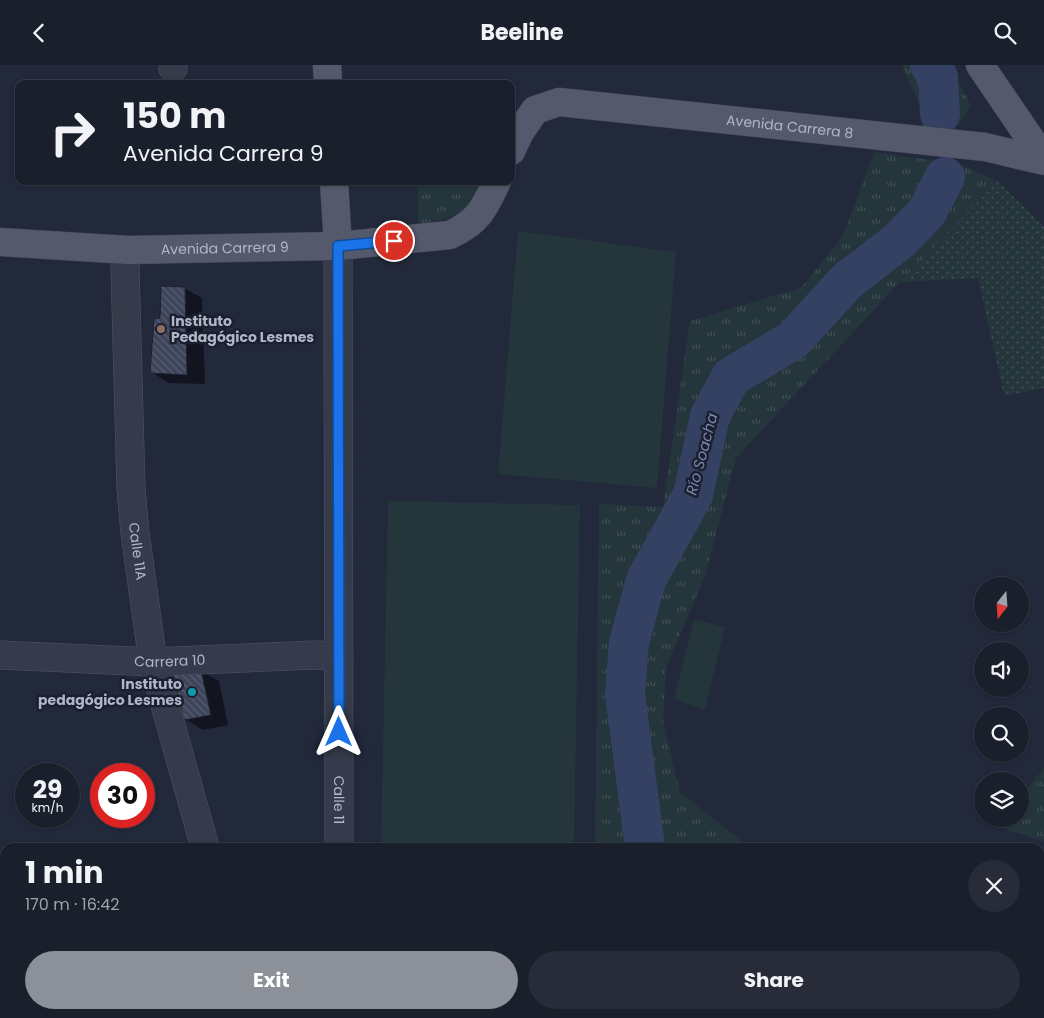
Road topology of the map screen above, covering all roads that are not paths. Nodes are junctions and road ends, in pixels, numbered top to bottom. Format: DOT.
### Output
graph roads {
  1 [pos="327,65"];
  2 [pos="980,65"];
  3 [pos="328,80"];
  4 [pos="515,143"];
  5 [pos="1044,160"];
  6 [pos="334,185"];
  7 [pos="495,185"];
  8 [pos="0,242"];
  9 [pos="338,246"];
  10 [pos="128,250"];
  11 [pos="0,655"];
  12 [pos="339,656"];
  13 [pos="153,662"];
  14 [pos="204,843"];
  15 [pos="339,843"];
  1 -- 3 [label="main road"];
  2 -- 5 [label="main road"];
  4 -- 5 [label="main road, Avenida Carrera 8"];
  6 -- 9 [label="main road, Calle 11"];
  7 -- 9 [label="main road, Avenida Carrera 9"];
  8 -- 10 [label="main road, Avenida Carrera 9"];
  9 -- 10 [label="main road, Avenida Carrera 9"];
  9 -- 12 [label="street, Calle 11"];
  10 -- 13 [label="street, Calle 11A"];
  11 -- 13 [label="street, Carrera 10"];
  12 -- 13 [label="street, Carrera 10"];
  12 -- 15 [label="street, Calle 11"];
  13 -- 14 [label="street, Calle 11A"];
}
